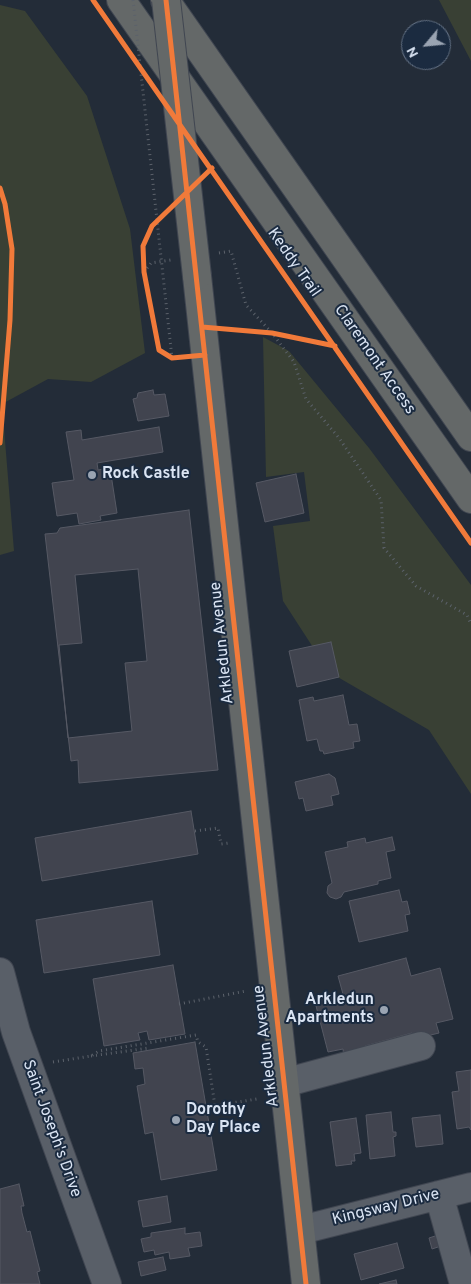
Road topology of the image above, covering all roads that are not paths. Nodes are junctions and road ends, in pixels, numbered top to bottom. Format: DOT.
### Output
graph roads {
  1 [pos="121,0"];
  2 [pos="166,0"];
  3 [pos="471,437"];
  4 [pos="471,499"];
  5 [pos="0,972"];
  6 [pos="420,1046"];
  7 [pos="284,1083"];
  8 [pos="471,1187"];
  9 [pos="439,1195"];
  10 [pos="301,1230"];
  11 [pos="108,1284"];
  12 [pos="306,1284"];
  13 [pos="464,1284"];
  1 -- 4 [label="main road, Claremont Access"];
  2 -- 3 [label="main road"];
  2 -- 7 [label="main road, Arkledun Avenue, bridge"];
  5 -- 11 [label="street, Saint Joseph's Drive"];
  6 -- 7 [label="street"];
  7 -- 10 [label="main road, Arkledun Avenue"];
  8 -- 9 [label="street, Kingsway Drive"];
  9 -- 10 [label="street, Kingsway Drive"];
  9 -- 13 [label="street"];
  10 -- 12 [label="main road, Arkledun Avenue"];
}
